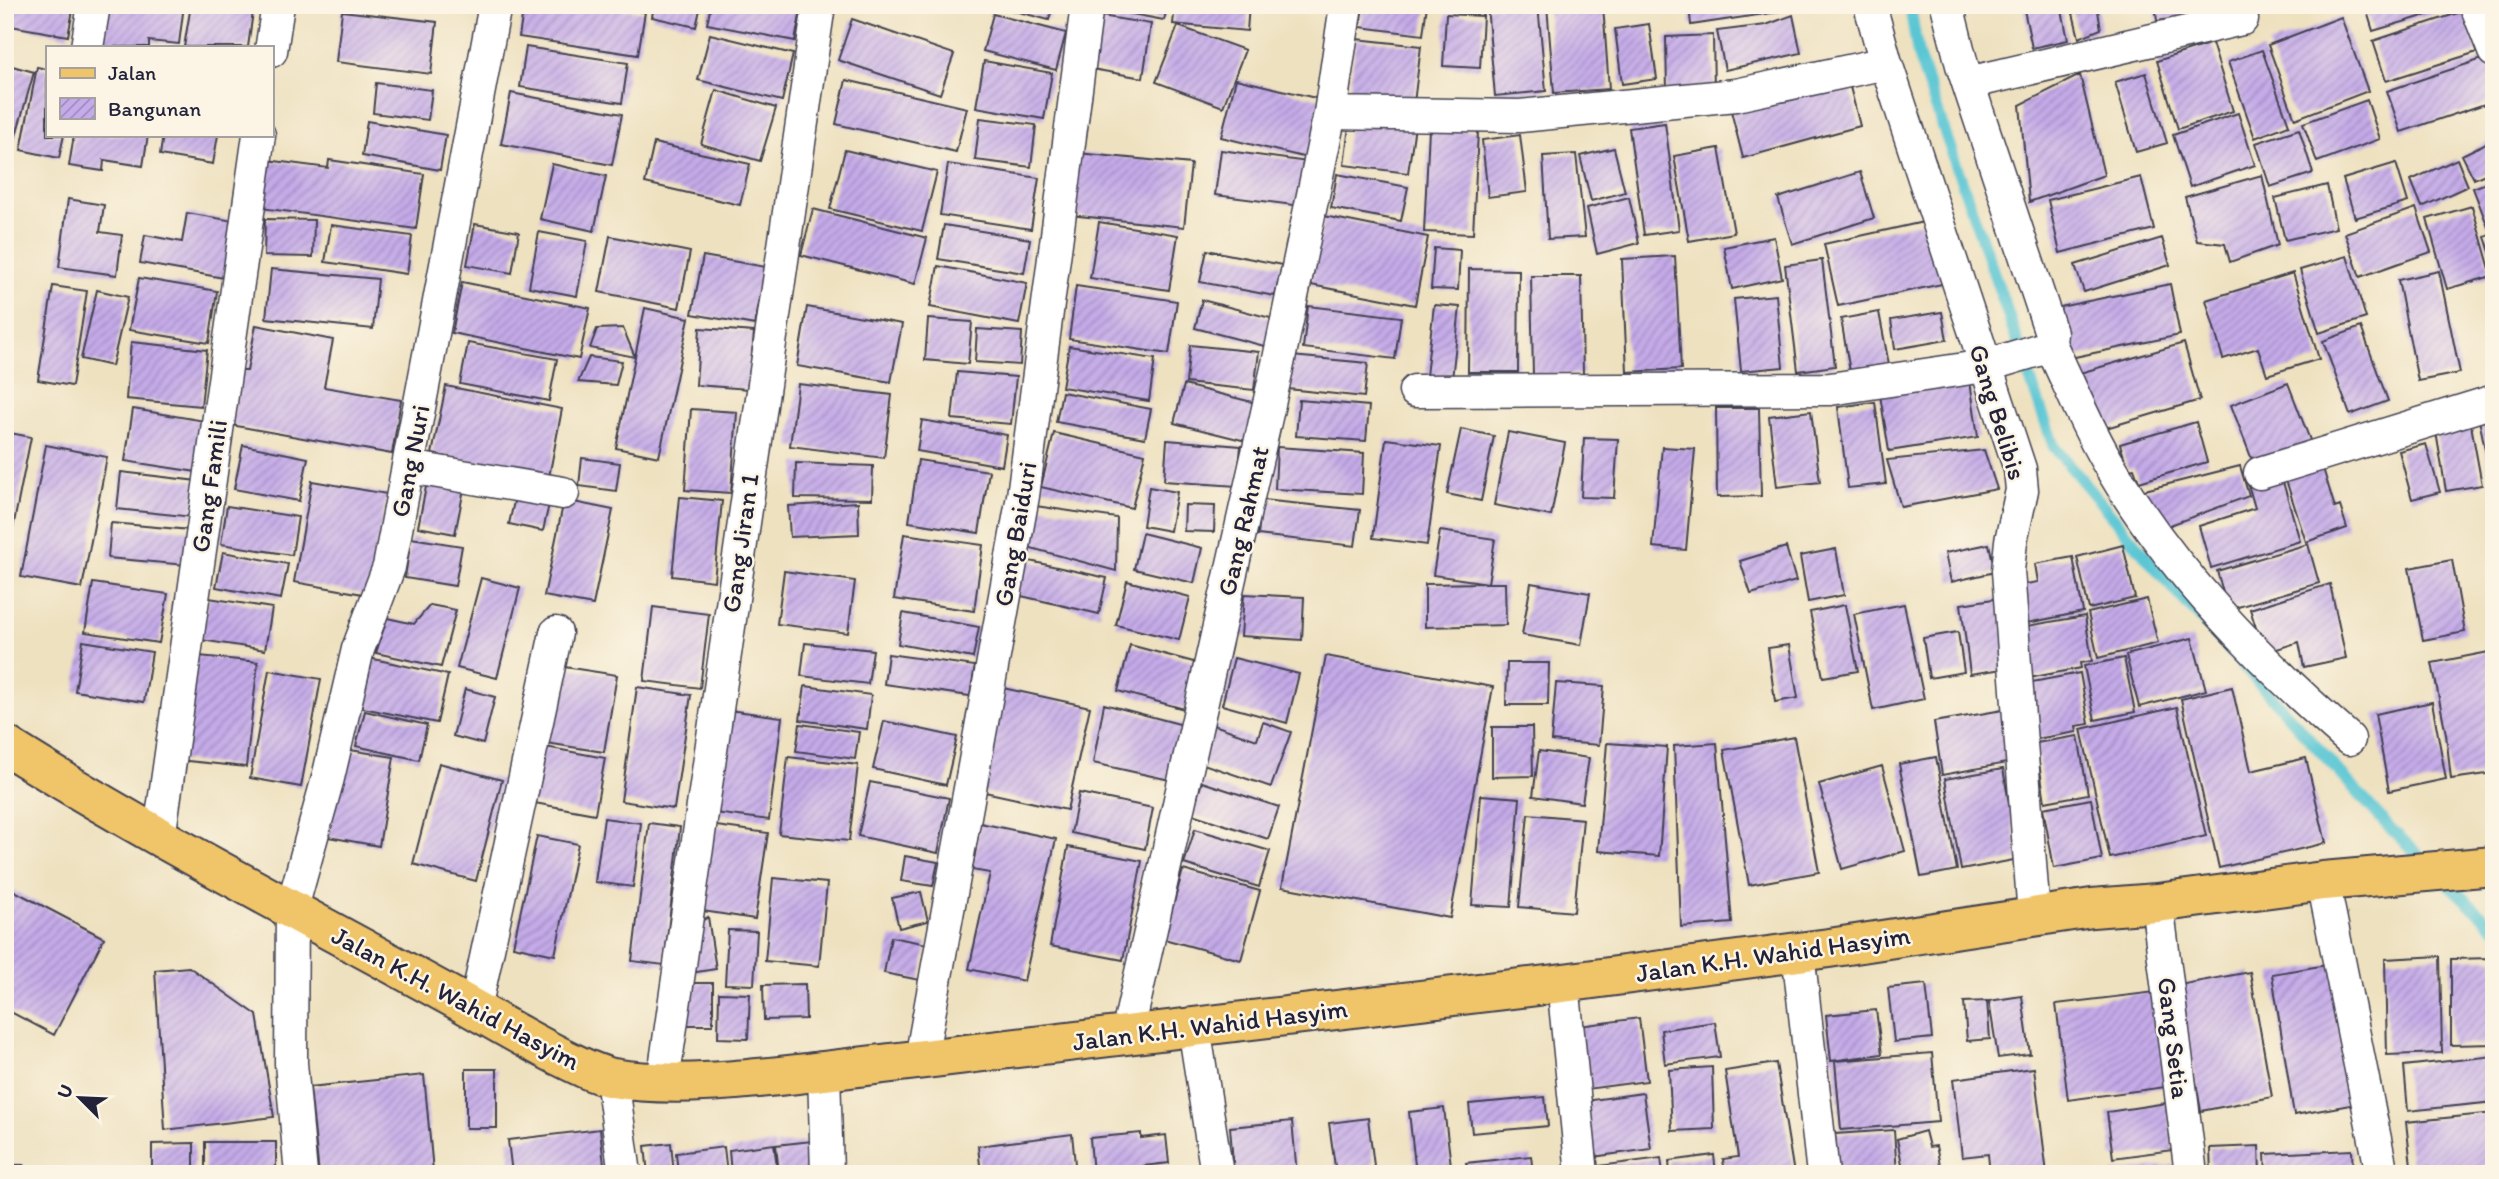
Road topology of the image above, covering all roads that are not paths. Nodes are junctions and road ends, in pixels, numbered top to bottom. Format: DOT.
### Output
graph roads {
  1 [pos="94,5"];
  2 [pos="278,5"];
  3 [pos="495,5"];
  4 [pos="819,5"];
  5 [pos="1087,5"];
  6 [pos="1346,5"];
  7 [pos="1870,5"];
  8 [pos="1947,5"];
  9 [pos="2476,5"];
  10 [pos="2242,19"];
  11 [pos="87,46"];
  12 [pos="272,46"];
  13 [pos="2494,51"];
  14 [pos="1886,63"];
  15 [pos="1968,83"];
  16 [pos="1329,113"];
  17 [pos="259,136"];
  18 [pos="2049,345"];
  19 [pos="1993,364"];
  20 [pos="1415,391"];
  21 [pos="2494,401"];
  22 [pos="409,467"];
  23 [pos="2260,473"];
  24 [pos="563,493"];
  25 [pos="556,633"];
  26 [pos="2349,739"];
  27 [pos="5,746"];
  28 [pos="159,838"];
  29 [pos="2494,866"];
  30 [pos="2333,881"];
  31 [pos="2157,903"];
  32 [pos="292,908"];
  33 [pos="2034,916"];
  34 [pos="1798,951"];
  35 [pos="1563,983"];
  36 [pos="475,1009"];
  37 [pos="1194,1027"];
  38 [pos="1127,1035"];
  39 [pos="920,1059"];
  40 [pos="824,1071"];
  41 [pos="611,1078"];
  42 [pos="663,1082"];
  43 [pos="301,1174"];
  44 [pos="625,1174"];
  45 [pos="827,1174"];
  46 [pos="1217,1174"];
  47 [pos="1582,1174"];
  48 [pos="1823,1174"];
  49 [pos="2191,1174"];
  50 [pos="2382,1174"];
  1 -- 11 [label="street"];
  2 -- 12 [label="street"];
  3 -- 22 [label="street, Gang Nuri"];
  4 -- 42 [label="street, Gang Jiran 1"];
  5 -- 39 [label="street, Gang Baiduri"];
  6 -- 16 [label="street, Gang Rahmat"];
  7 -- 14 [label="street, Gang Belibis"];
  8 -- 15 [label="street"];
  9 -- 13 [label="street"];
  10 -- 15 [label="street"];
  14 -- 16 [label="street"];
  14 -- 19 [label="street, Gang Belibis"];
  15 -- 18 [label="street"];
  16 -- 38 [label="street, Gang Rahmat"];
  17 -- 28 [label="street, Gang Famili"];
  18 -- 19 [label="street"];
  18 -- 26 [label="street"];
  19 -- 20 [label="street"];
  19 -- 33 [label="street, Gang Belibis"];
  21 -- 23 [label="street"];
  22 -- 24 [label="street"];
  22 -- 32 [label="street, Gang Nuri"];
  25 -- 36 [label="street"];
  27 -- 28 [label="main road, Jalan K.H. Wahid Hasyim"];
  28 -- 32 [label="main road, Jalan K.H. Wahid Hasyim"];
  29 -- 30 [label="main road, Jalan K.H. Wahid Hasyim"];
  30 -- 31 [label="main road, Jalan K.H. Wahid Hasyim"];
  30 -- 50 [label="street"];
  31 -- 33 [label="main road, Jalan K.H. Wahid Hasyim"];
  31 -- 49 [label="street, Gang Setia"];
  32 -- 36 [label="main road, Jalan K.H. Wahid Hasyim"];
  32 -- 43 [label="street, Gang Nuri"];
  33 -- 34 [label="main road, Jalan K.H. Wahid Hasyim"];
  34 -- 35 [label="main road, Jalan K.H. Wahid Hasyim"];
  34 -- 48 [label="street"];
  35 -- 37 [label="main road, Jalan K.H. Wahid Hasyim"];
  35 -- 47 [label="street"];
  36 -- 41 [label="main road, Jalan K.H. Wahid Hasyim"];
  37 -- 38 [label="main road, Jalan K.H. Wahid Hasyim"];
  37 -- 46 [label="street"];
  38 -- 39 [label="main road, Jalan K.H. Wahid Hasyim"];
  39 -- 40 [label="main road, Jalan K.H. Wahid Hasyim"];
  40 -- 42 [label="main road, Jalan K.H. Wahid Hasyim"];
  40 -- 45 [label="street"];
  41 -- 42 [label="main road, Jalan K.H. Wahid Hasyim"];
  41 -- 44 [label="street"];
}
